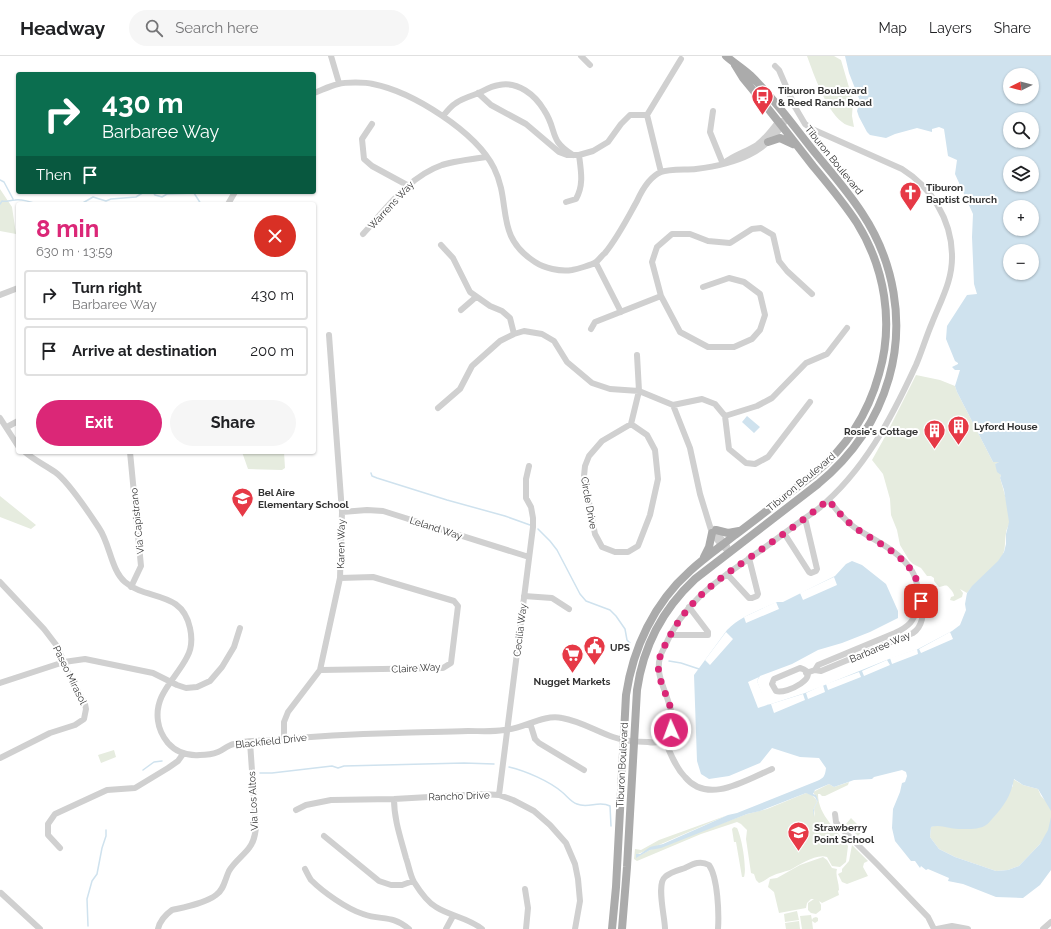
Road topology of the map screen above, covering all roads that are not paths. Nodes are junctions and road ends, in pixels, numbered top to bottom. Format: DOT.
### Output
graph roads {
  1 [pos="331,56"];
  2 [pos="581,56"];
  3 [pos="726,56"];
  4 [pos="681,59"];
  5 [pos="733,63"];
  6 [pos="590,65"];
  7 [pos="775,66"];
  8 [pos="339,83"];
  9 [pos="316,92"];
  10 [pos="478,93"];
  11 [pos="713,111"];
  12 [pos="647,115"];
  13 [pos="443,116"];
  14 [pos="787,118"];
  15 [pos="372,124"];
  16 [pos="780,125"];
  17 [pos="768,142"];
  18 [pos="800,150"];
  19 [pos="576,155"];
  20 [pos="487,157"];
  21 [pos="723,164"];
  22 [pos="661,172"];
  23 [pos="407,185"];
  24 [pos="566,202"];
  25 [pos="363,234"];
  26 [pos="442,245"];
  27 [pos="596,263"];
  28 [pos="703,287"];
  29 [pos="16,289"];
  30 [pos="812,294"];
  31 [pos="0,295"];
  32 [pos="476,296"];
  33 [pos="661,296"];
  34 [pos="461,310"];
  35 [pos="621,312"];
  36 [pos="591,328"];
  37 [pos="847,328"];
  38 [pos="514,334"];
  39 [pos="329,335"];
  40 [pos="637,355"];
  41 [pos="639,391"];
  42 [pos="810,402"];
  43 [pos="673,405"];
  44 [pos="438,408"];
  45 [pos="725,416"];
  46 [pos="0,418"];
  47 [pos="16,422"];
  48 [pos="631,424"];
  49 [pos="7,427"];
  50 [pos="16,443"];
  51 [pos="27,454"];
  52 [pos="130,454"];
  53 [pos="529,466"];
  54 [pos="828,500"];
  55 [pos="342,512"];
  56 [pos="805,518"];
  57 [pos="713,530"];
  58 [pos="740,531"];
  59 [pos="784,533"];
  60 [pos="723,544"];
  61 [pos="729,552"];
  62 [pos="529,557"];
  63 [pos="749,558"];
  64 [pos="701,561"];
  65 [pos="727,574"];
  66 [pos="340,578"];
  67 [pos="0,582"];
  68 [pos="131,587"];
  69 [pos="524,596"];
  70 [pos="921,601"];
  71 [pos="689,607"];
  72 [pos="569,609"];
  73 [pos="240,628"];
  74 [pos="670,636"];
  75 [pos="64,662"];
  76 [pos="320,670"];
  77 [pos="815,670"];
  78 [pos="806,673"];
  79 [pos="170,681"];
  80 [pos="0,683"];
  81 [pos="530,723"];
  82 [pos="507,730"];
  83 [pos="284,739"];
  84 [pos="664,739"];
  85 [pos="624,740"];
  86 [pos="634,741"];
  87 [pos="250,742"];
  88 [pos="183,754"];
  89 [pos="0,758"];
  90 [pos="772,769"];
  91 [pos="584,770"];
  92 [pos="499,795"];
  93 [pos="394,799"];
  94 [pos="296,810"];
  95 [pos="835,814"];
  96 [pos="324,836"];
  97 [pos="60,848"];
  98 [pos="305,869"];
  99 [pos="413,881"];
  100 [pos="525,889"];
  101 [pos="1,893"];
  102 [pos="453,916"];
  103 [pos="1051,922"];
  104 [pos="622,928"];
  105 [pos="40,929"];
  106 [pos="158,929"];
  107 [pos="409,929"];
  108 [pos="446,929"];
  109 [pos="482,929"];
  110 [pos="526,929"];
  111 [pos="575,929"];
  112 [pos="612,929"];
  113 [pos="665,929"];
  114 [pos="718,929"];
  115 [pos="934,929"];
  116 [pos="937,929"];
  117 [pos="968,929"];
  118 [pos="1044,929"];
  1 -- 8 [label="street"];
  2 -- 6 [label="street"];
  3 -- 5 [label="main road, Tiburon Boulevard"];
  4 -- 12 [label="street"];
  5 -- 14 [label="main road, Tiburon Boulevard"];
  5 -- 16 [label="main road, Tiburon Boulevard"];
  7 -- 54 [label="street"];
  8 -- 9 [label="street"];
  8 -- 13 [label="street"];
  10 -- 13 [label="street"];
  10 -- 19 [label="street"];
  10 -- 19 [label="street"];
  11 -- 21 [label="street"];
  12 -- 19 [label="street"];
  12 -- 22 [label="street"];
  13 -- 20 [label="street"];
  14 -- 16 [label="street"];
  14 -- 61 [label="main road, Tiburon Boulevard"];
  15 -- 23 [label="street"];
  16 -- 17 [label="street"];
  16 -- 18 [label="main road, Tiburon Boulevard"];
  16 -- 21 [label="street"];
  17 -- 18 [label="main road"];
  17 -- 21 [label="street"];
  18 -- 58 [label="main road, Tiburon Boulevard"];
  19 -- 24 [label="street"];
  20 -- 23 [label="street, Warrens Way"];
  20 -- 27 [label="street"];
  21 -- 22 [label="street"];
  22 -- 27 [label="street"];
  23 -- 25 [label="street, Warrens Way"];
  26 -- 32 [label="street"];
  27 -- 35 [label="street"];
  28 -- 33 [label="street"];
  29 -- 31 [label="street"];
  30 -- 33 [label="street"];
  32 -- 34 [label="street"];
  32 -- 38 [label="street"];
  33 -- 35 [label="street"];
  35 -- 36 [label="street"];
  37 -- 45 [label="street"];
  38 -- 41 [label="street"];
  38 -- 44 [label="street"];
  39 -- 55 [label="street, Karen Way"];
  40 -- 41 [label="street"];
  41 -- 43 [label="street"];
  41 -- 48 [label="street"];
  42 -- 45 [label="street"];
  43 -- 45 [label="street"];
  43 -- 57 [label="street"];
  46 -- 49 [label="street"];
  47 -- 49 [label="street"];
  48 -- 48 [label="street, Circle Drive"];
  49 -- 50 [label="street"];
  51 -- 68 [label="street"];
  52 -- 68 [label="street, Via Capistrano"];
  53 -- 62 [label="street, Cecilia Way"];
  54 -- 56 [label="street"];
  54 -- 70 [label="street, Barbaree Way"];
  55 -- 62 [label="street, Leland Way"];
  55 -- 66 [label="street, Karen Way"];
  56 -- 59 [label="street"];
  56 -- 59 [label="street"];
  57 -- 58 [label="main road"];
  57 -- 60 [label="street"];
  57 -- 64 [label="main road"];
  58 -- 60 [label="main road, Tiburon Boulevard"];
  59 -- 63 [label="street"];
  60 -- 61 [label="street"];
  60 -- 64 [label="main road, Tiburon Boulevard"];
  61 -- 86 [label="main road, Tiburon Boulevard"];
  62 -- 69 [label="street, Cecilia Way"];
  63 -- 65 [label="street"];
  63 -- 65 [label="street"];
  64 -- 85 [label="main road, Tiburon Boulevard"];
  65 -- 71 [label="street"];
  66 -- 76 [label="street, Karen Way"];
  66 -- 76 [label="street, Claire Way"];
  67 -- 75 [label="street, Paseo Mirasol"];
  68 -- 79 [label="street"];
  69 -- 72 [label="street"];
  69 -- 82 [label="street, Cecilia Way"];
  70 -- 77 [label="street, Barbaree Way"];
  70 -- 77 [label="street, Barbaree Way"];
  71 -- 74 [label="street"];
  71 -- 74 [label="street"];
  73 -- 79 [label="street"];
  74 -- 84 [label="street"];
  75 -- 79 [label="street"];
  75 -- 80 [label="street"];
  75 -- 89 [label="street, Paseo Mirasol"];
  76 -- 83 [label="street, Karen Way"];
  77 -- 78 [label="street, Barbaree Way"];
  78 -- 78 [label="street"];
  79 -- 88 [label="street"];
  81 -- 82 [label="street, Blackfield Drive"];
  81 -- 85 [label="street, Blackfield Drive"];
  81 -- 91 [label="street"];
  82 -- 83 [label="street, Blackfield Drive"];
  82 -- 92 [label="street, Cecilia Way"];
  83 -- 87 [label="street, Blackfield Drive"];
  84 -- 86 [label="street, Blackfield Drive"];
  84 -- 90 [label="street"];
  85 -- 86 [label="street, Blackfield Drive"];
  85 -- 112 [label="main road, Tiburon Boulevard"];
  86 -- 104 [label="main road, Tiburon Boulevard"];
  87 -- 88 [label="street, Blackfield Drive"];
  87 -- 106 [label="street, Via Los Altos"];
  88 -- 97 [label="street"];
  92 -- 93 [label="street, Rancho Drive"];
  92 -- 111 [label="street, Rancho Drive"];
  93 -- 94 [label="street, Rancho Drive"];
  93 -- 99 [label="street"];
  95 -- 115 [label="street"];
  96 -- 99 [label="street"];
  98 -- 107 [label="street"];
  99 -- 102 [label="street"];
  100 -- 110 [label="street"];
  101 -- 105 [label="street"];
  102 -- 108 [label="street"];
  102 -- 109 [label="street"];
  103 -- 118 [label="street"];
  113 -- 114 [label="street"];
  116 -- 117 [label="street"];
}
